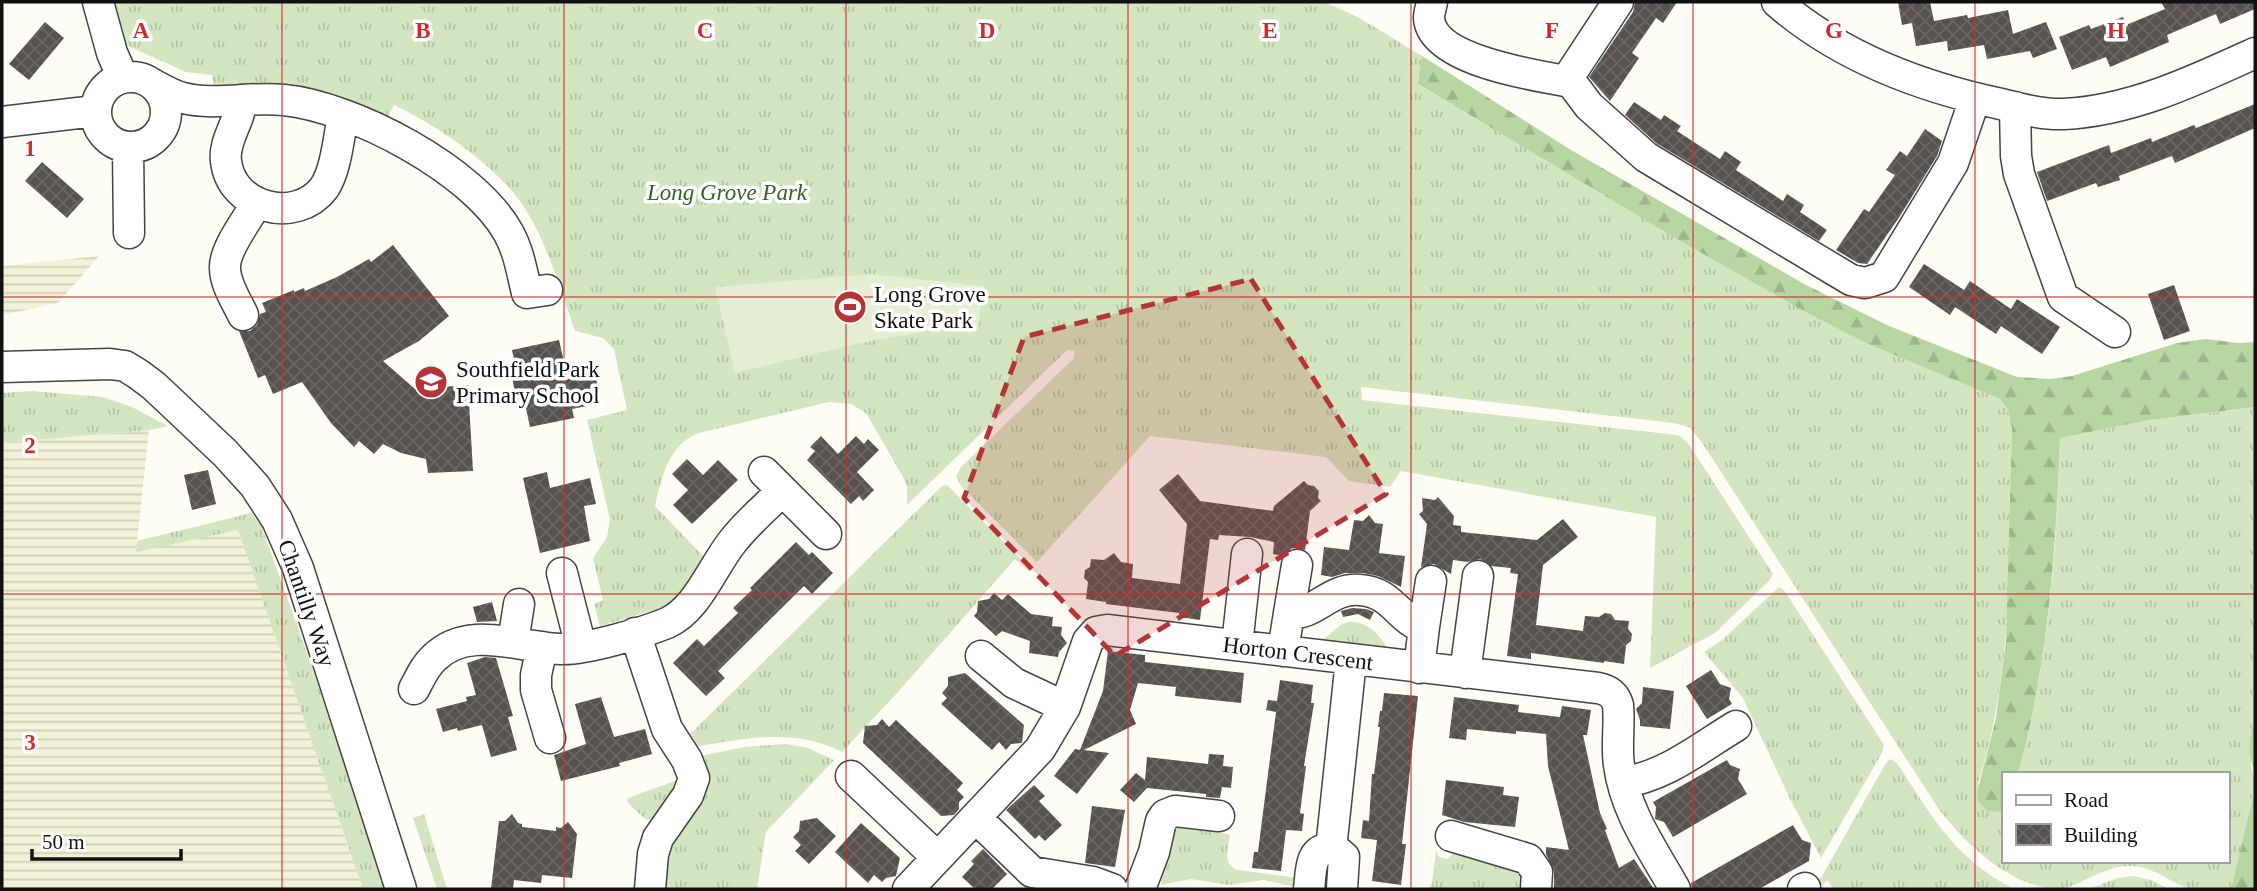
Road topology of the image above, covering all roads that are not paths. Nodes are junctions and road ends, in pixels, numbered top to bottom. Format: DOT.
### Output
graph roads {
  1 [pos="99,2"];
  2 [pos="1432,2"];
  3 [pos="1618,2"];
  4 [pos="1777,2"];
  5 [pos="2255,53"];
  6 [pos="136,80"];
  7 [pos="1566,81"];
  8 [pos="1975,98"];
  9 [pos="241,100"];
  10 [pos="210,102"];
  11 [pos="2015,107"];
  12 [pos="95,111"];
  13 [pos="343,116"];
  14 [pos="2,122"];
  15 [pos="165,123"];
  16 [pos="128,148"];
  17 [pos="257,203"];
  18 [pos="129,233"];
  19 [pos="526,294"];
  20 [pos="243,315"];
  21 [pos="2115,332"];
  22 [pos="5,366"];
  23 [pos="826,534"];
  24 [pos="1247,554"];
  25 [pos="1297,565"];
  26 [pos="562,573"];
  27 [pos="1478,576"];
  28 [pos="1431,581"];
  29 [pos="519,604"];
  30 [pos="1289,613"];
  31 [pos="1424,627"];
  32 [pos="635,633"];
  33 [pos="527,645"];
  34 [pos="1237,645"];
  35 [pos="581,647"];
  36 [pos="1283,651"];
  37 [pos="981,656"];
  38 [pos="1351,660"];
  39 [pos="1419,668"];
  40 [pos="1465,673"];
  41 [pos="414,689"];
  42 [pos="1065,707"];
  43 [pos="1736,726"];
  44 [pos="550,738"];
  45 [pos="851,776"];
  46 [pos="1623,782"];
  47 [pos="1219,817"];
  48 [pos="976,818"];
  49 [pos="1451,836"];
  50 [pos="1331,849"];
  51 [pos="937,857"];
  52 [pos="401,889"];
  53 [pos="650,889"];
  54 [pos="908,889"];
  55 [pos="1112,889"];
  56 [pos="1140,889"];
  57 [pos="1309,889"];
  58 [pos="1342,889"];
  59 [pos="1536,889"];
  60 [pos="1675,889"];
  1 -- 6 [label="street"];
  2 -- 7 [label="street"];
  3 -- 7 [label="street"];
  4 -- 8 [label="street"];
  5 -- 11 [label="street"];
  6 -- 10 [label="street"];
  6 -- 12 [label="street"];
  6 -- 15 [label="street"];
  7 -- 8 [label="street"];
  8 -- 11 [label="street"];
  9 -- 10 [label="street"];
  9 -- 13 [label="street"];
  9 -- 17 [label="street"];
  10 -- 15 [label="street"];
  11 -- 21 [label="street"];
  12 -- 14 [label="street"];
  12 -- 16 [label="street"];
  13 -- 17 [label="street"];
  13 -- 19 [label="street"];
  15 -- 16 [label="street"];
  16 -- 18 [label="street"];
  17 -- 20 [label="street"];
  22 -- 52 [label="street, Chantilly Way"];
  23 -- 32 [label="street"];
  24 -- 34 [label="street"];
  25 -- 30 [label="street"];
  26 -- 35 [label="street"];
  27 -- 40 [label="street"];
  28 -- 31 [label="street"];
  29 -- 33 [label="street"];
  30 -- 31 [label="street"];
  30 -- 36 [label="street"];
  31 -- 39 [label="street"];
  32 -- 35 [label="street"];
  32 -- 53 [label="street"];
  33 -- 35 [label="street"];
  33 -- 41 [label="street"];
  33 -- 44 [label="street"];
  34 -- 36 [label="street, Horton Crescent"];
  34 -- 42 [label="street, Horton Crescent"];
  36 -- 38 [label="street, Horton Crescent"];
  37 -- 42 [label="street"];
  38 -- 39 [label="street, Horton Crescent"];
  38 -- 50 [label="street"];
  39 -- 40 [label="street, Horton Crescent"];
  40 -- 46 [label="street, Horton Crescent"];
  42 -- 48 [label="street, Horton Crescent"];
  43 -- 46 [label="street"];
  45 -- 51 [label="street"];
  46 -- 60 [label="street, Horton Crescent"];
  47 -- 56 [label="street"];
  48 -- 51 [label="street, Horton Crescent"];
  48 -- 55 [label="street"];
  49 -- 59 [label="street"];
  50 -- 57 [label="street"];
  50 -- 58 [label="street"];
  51 -- 54 [label="street, Horton Crescent"];
}
